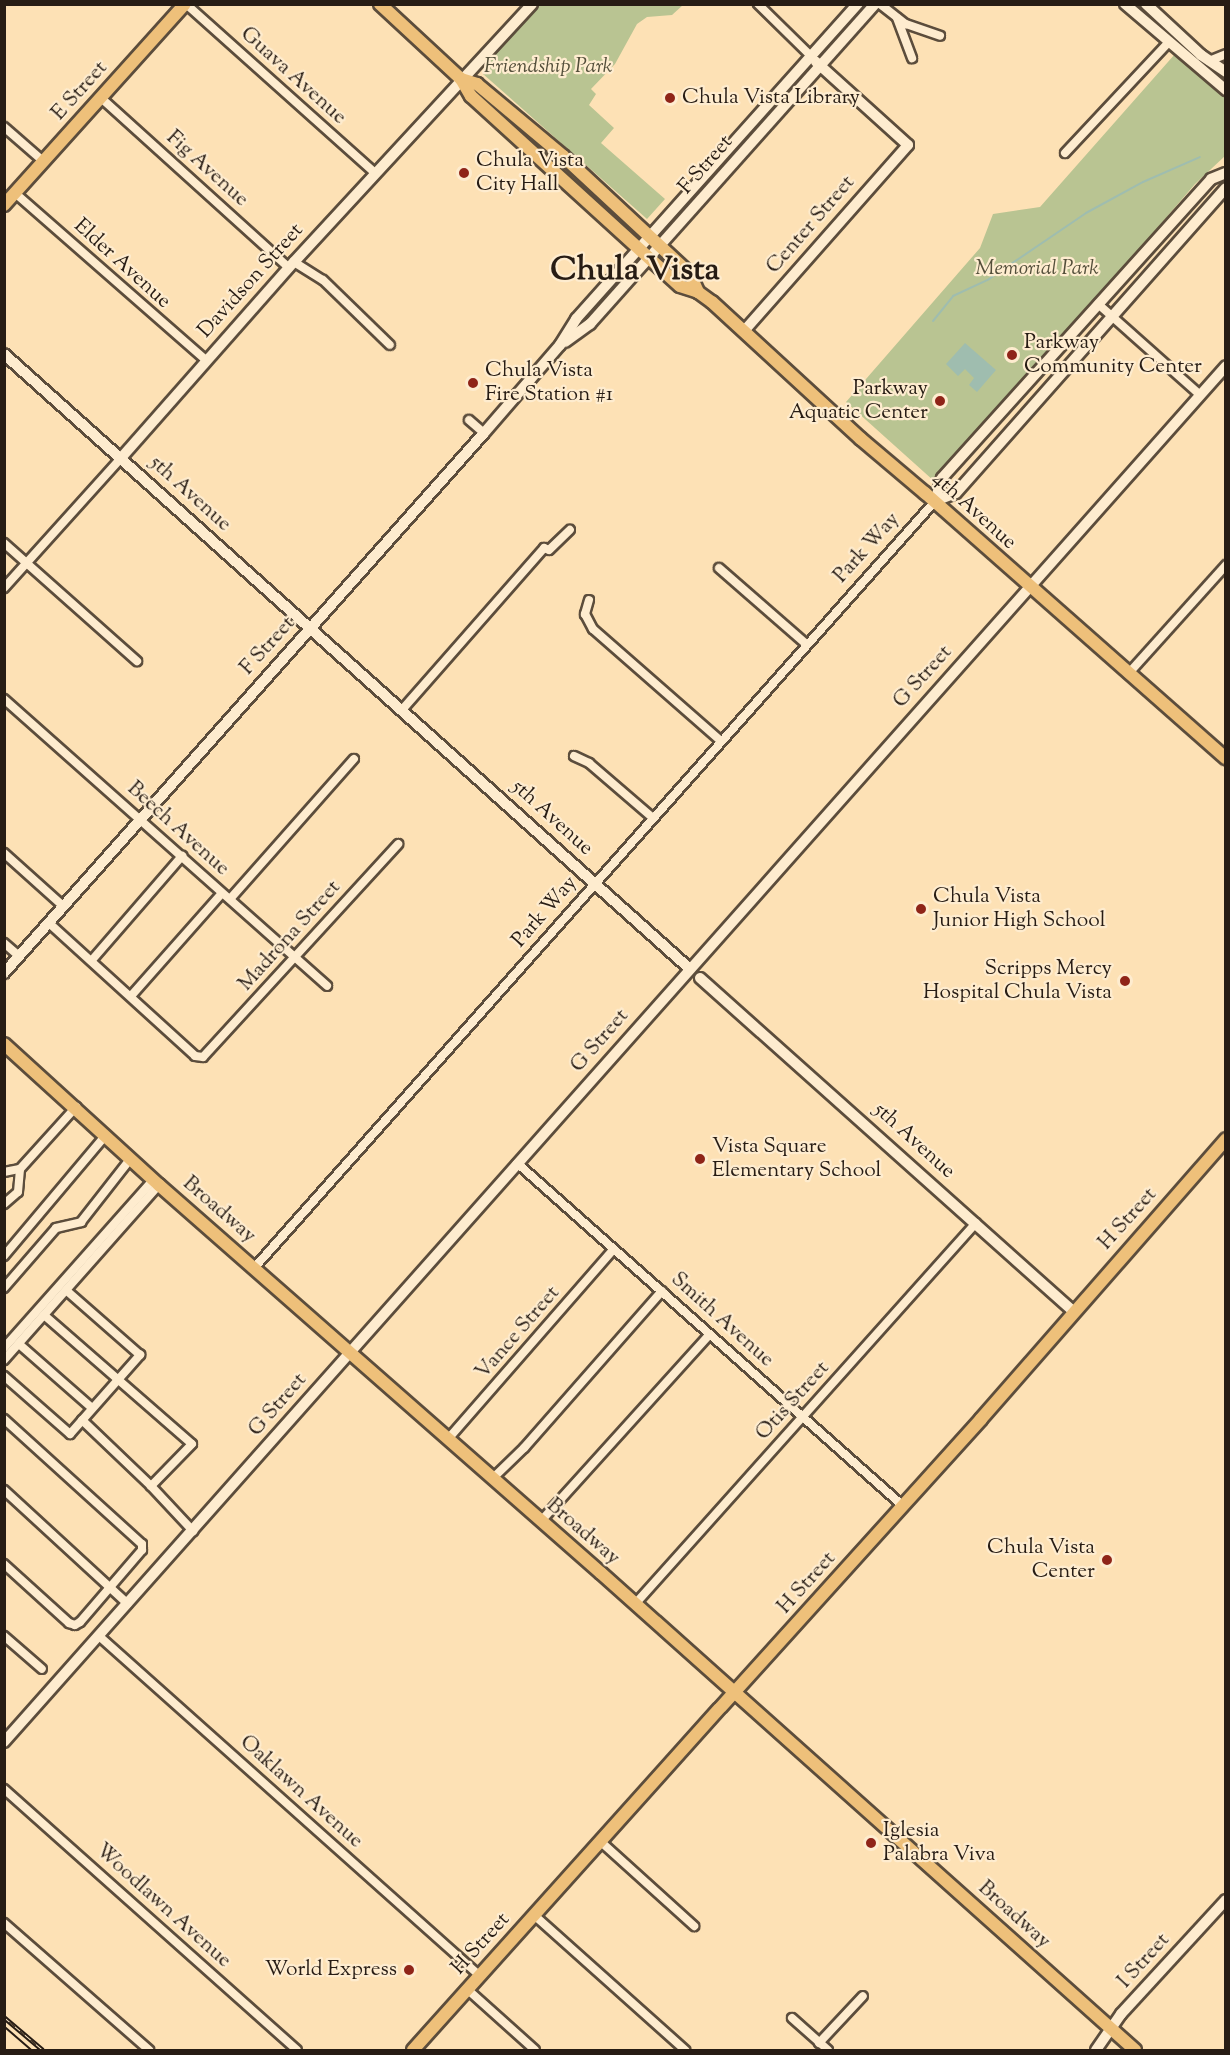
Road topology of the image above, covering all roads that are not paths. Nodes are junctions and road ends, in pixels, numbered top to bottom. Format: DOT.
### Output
graph roads {
  1 [pos="186,4"];
  2 [pos="380,4"];
  3 [pos="532,4"];
  4 [pos="758,4"];
  5 [pos="858,4"];
  6 [pos="875,4"];
  7 [pos="880,4"];
  8 [pos="1125,4"];
  9 [pos="1146,4"];
  10 [pos="897,18"];
  11 [pos="940,36"];
  12 [pos="1168,43"];
  13 [pos="1189,44"];
  14 [pos="1226,54"];
  15 [pos="812,57"];
  16 [pos="912,58"];
  17 [pos="1209,62"];
  18 [pos="820,66"];
  19 [pos="1225,69"];
  20 [pos="462,79"];
  21 [pos="1226,90"];
  22 [pos="100,97"];
  23 [pos="4,127"];
  24 [pos="1065,153"];
  25 [pos="43,161"];
  26 [pos="375,173"];
  27 [pos="1226,173"];
  28 [pos="1226,188"];
  29 [pos="15,193"];
  30 [pos="4,205"];
  31 [pos="1161,234"];
  32 [pos="650,238"];
  33 [pos="1175,246"];
  34 [pos="660,247"];
  35 [pos="639,250"];
  36 [pos="649,259"];
  37 [pos="292,265"];
  38 [pos="698,292"];
  39 [pos="1098,304"];
  40 [pos="1113,317"];
  41 [pos="744,331"];
  42 [pos="390,345"];
  43 [pos="560,345"];
  44 [pos="4,354"];
  45 [pos="206,360"];
  46 [pos="1226,366"];
  47 [pos="1200,395"];
  48 [pos="1013,400"];
  49 [pos="1027,413"];
  50 [pos="470,420"];
  51 [pos="484,433"];
  52 [pos="121,458"];
  53 [pos="935,501"];
  54 [pos="570,530"];
  55 [pos="4,543"];
  56 [pos="27,563"];
  57 [pos="1226,565"];
  58 [pos="719,567"];
  59 [pos="1030,587"];
  60 [pos="4,588"];
  61 [pos="589,600"];
  62 [pos="310,628"];
  63 [pos="807,644"];
  64 [pos="137,661"];
  65 [pos="1128,674"];
  66 [pos="4,699"];
  67 [pos="401,711"];
  68 [pos="722,741"];
  69 [pos="574,756"];
  70 [pos="1225,756"];
  71 [pos="354,759"];
  72 [pos="653,818"];
  73 [pos="141,820"];
  74 [pos="398,844"];
  75 [pos="4,853"];
  76 [pos="182,856"];
  77 [pos="596,883"];
  78 [pos="222,893"];
  79 [pos="230,899"];
  80 [pos="63,906"];
  81 [pos="49,923"];
  82 [pos="4,943"];
  83 [pos="19,956"];
  84 [pos="296,956"];
  85 [pos="92,960"];
  86 [pos="690,969"];
  87 [pos="4,974"];
  88 [pos="700,978"];
  89 [pos="327,986"];
  90 [pos="131,996"];
  91 [pos="4,1044"];
  92 [pos="76,1107"];
  93 [pos="105,1136"];
  94 [pos="1226,1139"];
  95 [pos="131,1158"];
  96 [pos="517,1163"];
  97 [pos="20,1169"];
  98 [pos="4,1172"];
  99 [pos="157,1182"];
  100 [pos="4,1204"];
  101 [pos="976,1223"];
  102 [pos="614,1250"];
  103 [pos="4,1256"];
  104 [pos="255,1267"];
  105 [pos="4,1287"];
  106 [pos="67,1291"];
  107 [pos="662,1291"];
  108 [pos="1073,1311"];
  109 [pos="44,1315"];
  110 [pos="709,1335"];
  111 [pos="19,1344"];
  112 [pos="4,1348"];
  113 [pos="350,1352"];
  114 [pos="4,1360"];
  115 [pos="4,1376"];
  116 [pos="119,1378"];
  117 [pos="92,1408"];
  118 [pos="804,1417"];
  119 [pos="4,1419"];
  120 [pos="82,1420"];
  121 [pos="448,1439"];
  122 [pos="492,1479"];
  123 [pos="152,1486"];
  124 [pos="4,1490"];
  125 [pos="902,1505"];
  126 [pos="541,1521"];
  127 [pos="193,1531"];
  128 [pos="4,1564"];
  129 [pos="109,1588"];
  130 [pos="128,1604"];
  131 [pos="636,1604"];
  132 [pos="4,1636"];
  133 [pos="99,1636"];
  134 [pos="42,1669"];
  135 [pos="734,1692"];
  136 [pos="4,1742"];
  137 [pos="4,1789"];
  138 [pos="600,1841"];
  139 [pos="1226,1900"];
  140 [pos="534,1916"];
  141 [pos="4,1923"];
  142 [pos="694,1926"];
  143 [pos="479,1975"];
  144 [pos="467,1989"];
  145 [pos="863,1996"];
  146 [pos="792,2018"];
  147 [pos="1110,2028"];
  148 [pos="819,2043"];
  149 [pos="149,2050"];
  150 [pos="297,2050"];
  151 [pos="413,2050"];
  152 [pos="535,2050"];
  153 [pos="685,2050"];
  154 [pos="828,2050"];
  155 [pos="1096,2050"];
  156 [pos="1136,2050"];
  1 -- 22 [label="main road, E Street"];
  1 -- 26 [label="street, Guava Avenue"];
  2 -- 20 [label="main road, 4th Avenue"];
  3 -- 20 [label="street, Davidson Street"];
  4 -- 15 [label="street"];
  5 -- 15 [label="street, F Street"];
  6 -- 18 [label="street, F Street"];
  7 -- 10 [label="street"];
  8 -- 12 [label="street"];
  9 -- 13 [label="street"];
  10 -- 11 [label="street"];
  10 -- 16 [label="street"];
  12 -- 13 [label="street"];
  12 -- 21 [label="street"];
  12 -- 24 [label="street"];
  13 -- 17 [label="street"];
  14 -- 17 [label="street"];
  15 -- 18 [label="street"];
  15 -- 32 [label="street, F Street"];
  17 -- 19 [label="street"];
  18 -- 34 [label="street, F Street"];
  18 -- 41 [label="street, Center Street"];
  20 -- 26 [label="street, Davidson Street"];
  20 -- 32 [label="main road, 4th Avenue"];
  20 -- 35 [label="main road, 4th Avenue"];
  22 -- 25 [label="main road, E Street"];
  22 -- 37 [label="street, Fig Avenue"];
  23 -- 25 [label="street"];
  25 -- 29 [label="main road, E Street"];
  26 -- 37 [label="street, Davidson Street"];
  27 -- 31 [label="street, Park Way"];
  28 -- 33 [label="street, Park Way"];
  29 -- 30 [label="main road, E Street"];
  29 -- 45 [label="street, Elder Avenue"];
  31 -- 33 [label="street"];
  31 -- 39 [label="street, Park Way"];
  32 -- 34 [label="main road, 4th Avenue"];
  32 -- 35 [label="street, F Street"];
  33 -- 40 [label="street, Park Way"];
  34 -- 36 [label="street, F Street"];
  34 -- 38 [label="main road, 4th Avenue"];
  35 -- 36 [label="main road, 4th Avenue"];
  35 -- 43 [label="street, F Street"];
  36 -- 38 [label="main road, 4th Avenue"];
  36 -- 43 [label="street, F Street"];
  37 -- 42 [label="street, Fig Avenue"];
  37 -- 45 [label="street, Davidson Street"];
  38 -- 41 [label="main road, 4th Avenue"];
  39 -- 40 [label="street"];
  39 -- 48 [label="street, Park Way"];
  40 -- 47 [label="street"];
  40 -- 49 [label="street, Park Way"];
  41 -- 53 [label="main road, 4th Avenue"];
  43 -- 51 [label="street, F Street"];
  44 -- 52 [label="street, 5th Avenue"];
  45 -- 52 [label="street, Davidson Street"];
  46 -- 47 [label="street, G Street"];
  47 -- 59 [label="street, G Street"];
  48 -- 49 [label="street"];
  48 -- 53 [label="street, Park Way"];
  49 -- 53 [label="street, Park Way"];
  50 -- 51 [label="street"];
  51 -- 62 [label="street, F Street"];
  52 -- 56 [label="street, Davidson Street"];
  52 -- 62 [label="street, 5th Avenue"];
  53 -- 59 [label="main road, 4th Avenue"];
  53 -- 63 [label="street, Park Way"];
  54 -- 67 [label="street"];
  55 -- 56 [label="street"];
  56 -- 60 [label="street, Davidson Street"];
  56 -- 64 [label="street"];
  57 -- 65 [label="street"];
  58 -- 63 [label="street"];
  59 -- 65 [label="main road, 4th Avenue"];
  59 -- 86 [label="street, G Street"];
  61 -- 68 [label="street"];
  62 -- 67 [label="street, 5th Avenue"];
  62 -- 73 [label="street, F Street"];
  63 -- 68 [label="street, Park Way"];
  65 -- 70 [label="main road, 4th Avenue"];
  66 -- 73 [label="street, Beech Avenue"];
  67 -- 77 [label="street, 5th Avenue"];
  68 -- 72 [label="street, Park Way"];
  69 -- 72 [label="street"];
  71 -- 79 [label="street"];
  72 -- 77 [label="street, Park Way"];
  73 -- 76 [label="street, Beech Avenue"];
  73 -- 80 [label="street, F Street"];
  74 -- 84 [label="street, Madrona Street"];
  75 -- 80 [label="street"];
  76 -- 78 [label="street, Beech Avenue"];
  76 -- 85 [label="street"];
  77 -- 86 [label="street, 5th Avenue"];
  77 -- 104 [label="street, Park Way"];
  78 -- 79 [label="street, Beech Avenue"];
  78 -- 90 [label="street"];
  79 -- 84 [label="street, Beech Avenue"];
  80 -- 81 [label="street, F Street"];
  81 -- 83 [label="street, F Street"];
  81 -- 85 [label="street"];
  82 -- 83 [label="street"];
  83 -- 87 [label="street, F Street"];
  84 -- 89 [label="street, Beech Avenue"];
  84 -- 90 [label="street, Madrona Street"];
  85 -- 90 [label="street"];
  86 -- 88 [label="street, 5th Avenue"];
  86 -- 96 [label="street, G Street"];
  88 -- 101 [label="street, 5th Avenue"];
  91 -- 92 [label="main road, Broadway"];
  92 -- 93 [label="main road, Broadway"];
  92 -- 97 [label="street"];
  93 -- 95 [label="main road, Broadway"];
  93 -- 103 [label="street"];
  94 -- 108 [label="main road, H Street"];
  95 -- 99 [label="main road, Broadway"];
  95 -- 105 [label="street"];
  96 -- 102 [label="street, Smith Avenue"];
  96 -- 113 [label="street, G Street"];
  97 -- 98 [label="street"];
  97 -- 100 [label="street"];
  99 -- 104 [label="main road, Broadway"];
  99 -- 106 [label="street"];
  99 -- 112 [label="street"];
  101 -- 108 [label="street, 5th Avenue"];
  101 -- 118 [label="street, Otis Street"];
  102 -- 107 [label="street, Smith Avenue"];
  102 -- 121 [label="street, Vance Street"];
  104 -- 113 [label="main road, Broadway"];
  106 -- 109 [label="street"];
  106 -- 116 [label="street"];
  107 -- 110 [label="street, Smith Avenue"];
  107 -- 122 [label="street"];
  108 -- 125 [label="main road, H Street"];
  109 -- 111 [label="street"];
  109 -- 116 [label="street"];
  110 -- 118 [label="street, Smith Avenue"];
  110 -- 126 [label="street"];
  111 -- 114 [label="street"];
  111 -- 117 [label="street"];
  113 -- 121 [label="main road, Broadway"];
  113 -- 127 [label="street, G Street"];
  115 -- 120 [label="street"];
  116 -- 117 [label="street"];
  116 -- 123 [label="street"];
  117 -- 120 [label="street"];
  118 -- 125 [label="street, Smith Avenue"];
  118 -- 131 [label="street, Otis Street"];
  119 -- 129 [label="street"];
  120 -- 123 [label="street"];
  121 -- 122 [label="main road, Broadway"];
  122 -- 126 [label="main road, Broadway"];
  123 -- 127 [label="street"];
  124 -- 129 [label="street"];
  125 -- 135 [label="main road, H Street"];
  126 -- 131 [label="main road, Broadway"];
  127 -- 130 [label="street, G Street"];
  128 -- 129 [label="street"];
  129 -- 130 [label="street"];
  130 -- 133 [label="street, G Street"];
  131 -- 135 [label="main road, Broadway"];
  132 -- 134 [label="street"];
  133 -- 136 [label="street, G Street"];
  133 -- 143 [label="street, Oaklawn Avenue"];
  135 -- 138 [label="main road, H Street"];
  135 -- 147 [label="main road, Broadway"];
  137 -- 150 [label="street, Woodlawn Avenue"];
  138 -- 140 [label="main road, H Street"];
  138 -- 142 [label="street"];
  139 -- 147 [label="street, I Street"];
  140 -- 143 [label="main road, H Street"];
  140 -- 153 [label="street"];
  141 -- 149 [label="street"];
  143 -- 144 [label="main road, H Street"];
  144 -- 151 [label="main road, H Street"];
  144 -- 152 [label="street"];
  145 -- 148 [label="street"];
  146 -- 148 [label="street"];
  147 -- 155 [label="street, I Street"];
  147 -- 156 [label="main road, Broadway"];
  148 -- 154 [label="street"];
}
